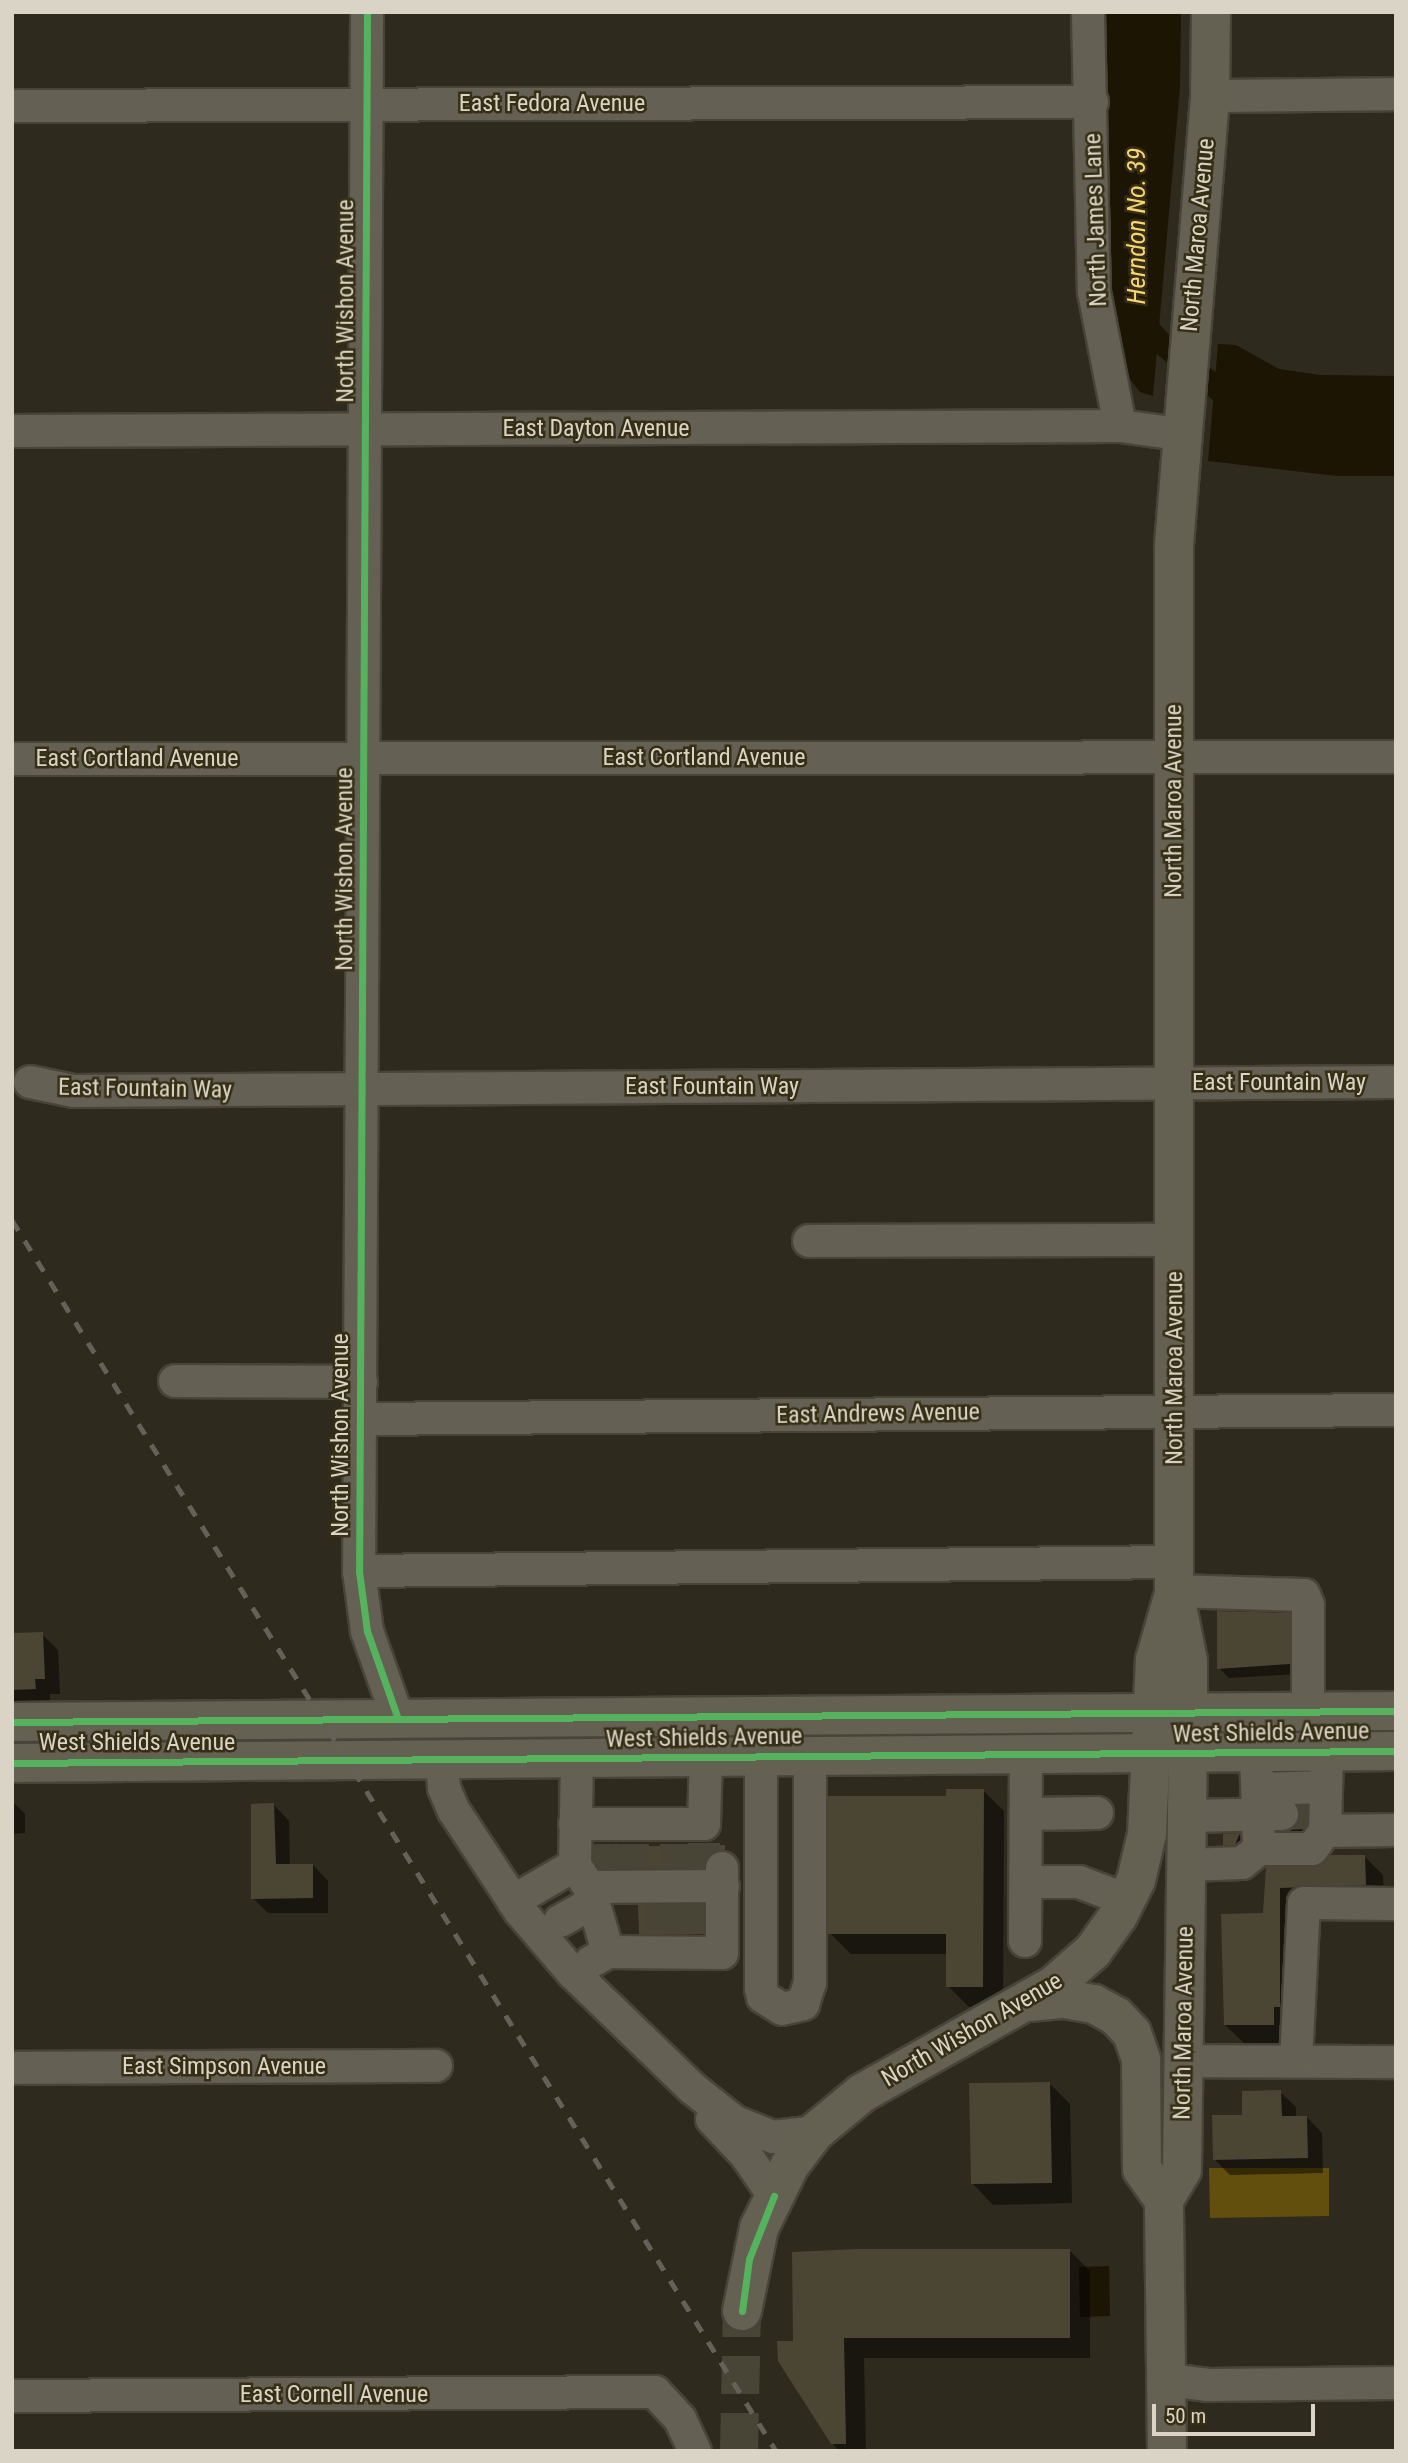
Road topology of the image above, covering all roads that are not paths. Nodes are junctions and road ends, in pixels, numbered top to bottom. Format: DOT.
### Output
graph roads {
  1 [pos="367,12"];
  2 [pos="1088,12"];
  3 [pos="1211,12"];
  4 [pos="1396,94"];
  5 [pos="1210,96"];
  6 [pos="1092,102"];
  7 [pos="367,104"];
  8 [pos="12,106"];
  9 [pos="1120,426"];
  10 [pos="365,431"];
  11 [pos="12,432"];
  12 [pos="1180,434"];
  13 [pos="1174,757"];
  14 [pos="1396,757"];
  15 [pos="12,759"];
  16 [pos="365,759"];
  17 [pos="30,1082"];
  18 [pos="1396,1082"];
  19 [pos="1175,1084"];
  20 [pos="364,1090"];
  21 [pos="1175,1240"];
  22 [pos="809,1241"];
  23 [pos="175,1381"];
  24 [pos="360,1382"];
  25 [pos="1396,1410"];
  26 [pos="1175,1412"];
  27 [pos="360,1419"];
  28 [pos="359,1571"];
  29 [pos="1174,1577"];
  30 [pos="1396,1711"];
  31 [pos="1308,1712"];
  32 [pos="1170,1713"];
  33 [pos="398,1719"];
  34 [pos="12,1722"];
  35 [pos="1396,1751"];
  36 [pos="1169,1753"];
  37 [pos="1026,1754"];
  38 [pos="810,1756"];
  39 [pos="706,1757"];
  40 [pos="761,1757"];
  41 [pos="577,1758"];
  42 [pos="442,1759"];
  43 [pos="12,1763"];
  44 [pos="1296,1796"];
  45 [pos="1097,1813"];
  46 [pos="1026,1814"];
  47 [pos="1204,1816"];
  48 [pos="1396,1830"];
  49 [pos="1259,1849"];
  50 [pos="652,1861"];
  51 [pos="1204,1864"];
  52 [pos="1026,1882"];
  53 [pos="1127,1900"];
  54 [pos="513,1901"];
  55 [pos="1396,1904"];
  56 [pos="559,1921"];
  57 [pos="1025,1941"];
  58 [pos="608,1952"];
  59 [pos="573,1973"];
  60 [pos="1029,2002"];
  61 [pos="1184,2061"];
  62 [pos="1296,2061"];
  63 [pos="1396,2062"];
  64 [pos="436,2066"];
  65 [pos="12,2068"];
  66 [pos="692,2088"];
  67 [pos="815,2132"];
  68 [pos="774,2196"];
  69 [pos="1164,2200"];
  70 [pos="742,2311"];
  71 [pos="1168,2380"];
  72 [pos="1396,2383"];
  73 [pos="12,2396"];
  74 [pos="695,2451"];
  75 [pos="1167,2451"];
  1 -- 7 [label="street, North Wishon Avenue"];
  2 -- 6 [label="street, North James Lane"];
  3 -- 5 [label="main road, North Maroa Avenue"];
  4 -- 5 [label="street"];
  5 -- 12 [label="main road, North Maroa Avenue"];
  6 -- 7 [label="street, East Fedora Avenue"];
  6 -- 9 [label="street, North James Lane"];
  7 -- 8 [label="street, East Fedora Avenue"];
  7 -- 10 [label="street, North Wishon Avenue"];
  9 -- 10 [label="street, East Dayton Avenue"];
  9 -- 12 [label="street, East Dayton Avenue"];
  10 -- 11 [label="street, East Dayton Avenue"];
  10 -- 16 [label="street, North Wishon Avenue"];
  12 -- 13 [label="main road, North Maroa Avenue"];
  13 -- 14 [label="street, East Cortland Avenue"];
  13 -- 16 [label="street, East Cortland Avenue"];
  13 -- 19 [label="main road, North Maroa Avenue"];
  15 -- 16 [label="street, East Cortland Avenue"];
  16 -- 20 [label="street, North Wishon Avenue"];
  17 -- 20 [label="street, East Fountain Way"];
  18 -- 19 [label="street, East Fountain Way"];
  19 -- 20 [label="street, East Fountain Way"];
  19 -- 21 [label="main road, North Maroa Avenue"];
  20 -- 24 [label="street, North Wishon Avenue"];
  21 -- 22 [label="street"];
  21 -- 26 [label="main road, North Maroa Avenue"];
  23 -- 24 [label="street"];
  24 -- 27 [label="street, North Wishon Avenue"];
  25 -- 26 [label="street, East Andrews Avenue"];
  26 -- 27 [label="street, East Andrews Avenue"];
  26 -- 29 [label="main road, North Maroa Avenue"];
  27 -- 28 [label="street, North Wishon Avenue"];
  28 -- 29 [label="street"];
  28 -- 33 [label="street, North Wishon Avenue"];
  29 -- 31 [label="street"];
  29 -- 32 [label="main road, North Maroa Avenue"];
  30 -- 31 [label="main road, West Shields Avenue"];
  31 -- 32 [label="main road, West Shields Avenue"];
  32 -- 33 [label="main road, West Shields Avenue"];
  32 -- 36 [label="main road, North Maroa Avenue"];
  33 -- 34 [label="main road, West Shields Avenue"];
  35 -- 44 [label="main road, West Shields Avenue"];
  36 -- 37 [label="main road, West Shields Avenue"];
  36 -- 44 [label="main road, West Shields Avenue"];
  36 -- 47 [label="main road, North Maroa Avenue"];
  36 -- 53 [label="main road, North Wishon Avenue"];
  37 -- 38 [label="main road, West Shields Avenue"];
  37 -- 46 [label="street"];
  38 -- 40 [label="main road, West Shields Avenue"];
  38 -- 40 [label="street"];
  39 -- 40 [label="main road, West Shields Avenue"];
  39 -- 41 [label="main road, West Shields Avenue"];
  39 -- 50 [label="street"];
  41 -- 42 [label="main road, West Shields Avenue"];
  41 -- 50 [label="street"];
  42 -- 43 [label="main road, West Shields Avenue"];
  42 -- 54 [label="street"];
  44 -- 47 [label="street"];
  44 -- 48 [label="street"];
  44 -- 49 [label="street"];
  44 -- 49 [label="street"];
  45 -- 46 [label="street"];
  46 -- 52 [label="street"];
  47 -- 51 [label="main road, North Maroa Avenue"];
  49 -- 51 [label="street"];
  50 -- 54 [label="street"];
  50 -- 56 [label="street"];
  50 -- 58 [label="street"];
  50 -- 58 [label="street"];
  51 -- 61 [label="main road, North Maroa Avenue"];
  52 -- 53 [label="street"];
  52 -- 57 [label="street"];
  53 -- 60 [label="main road, North Wishon Avenue"];
  54 -- 59 [label="street"];
  55 -- 62 [label="street"];
  58 -- 59 [label="street"];
  59 -- 66 [label="street"];
  60 -- 67 [label="main road, North Wishon Avenue"];
  60 -- 69 [label="main road"];
  61 -- 62 [label="street"];
  61 -- 69 [label="main road, North Maroa Avenue"];
  62 -- 63 [label="street"];
  64 -- 65 [label="street, East Simpson Avenue"];
  66 -- 67 [label="street"];
  66 -- 68 [label="street"];
  67 -- 68 [label="main road, North Wishon Avenue"];
  68 -- 70 [label="main road, North Wishon Avenue"];
  69 -- 71 [label="main road"];
  71 -- 72 [label="street"];
  71 -- 75 [label="main road"];
  73 -- 74 [label="street, East Cornell Avenue"];
}
